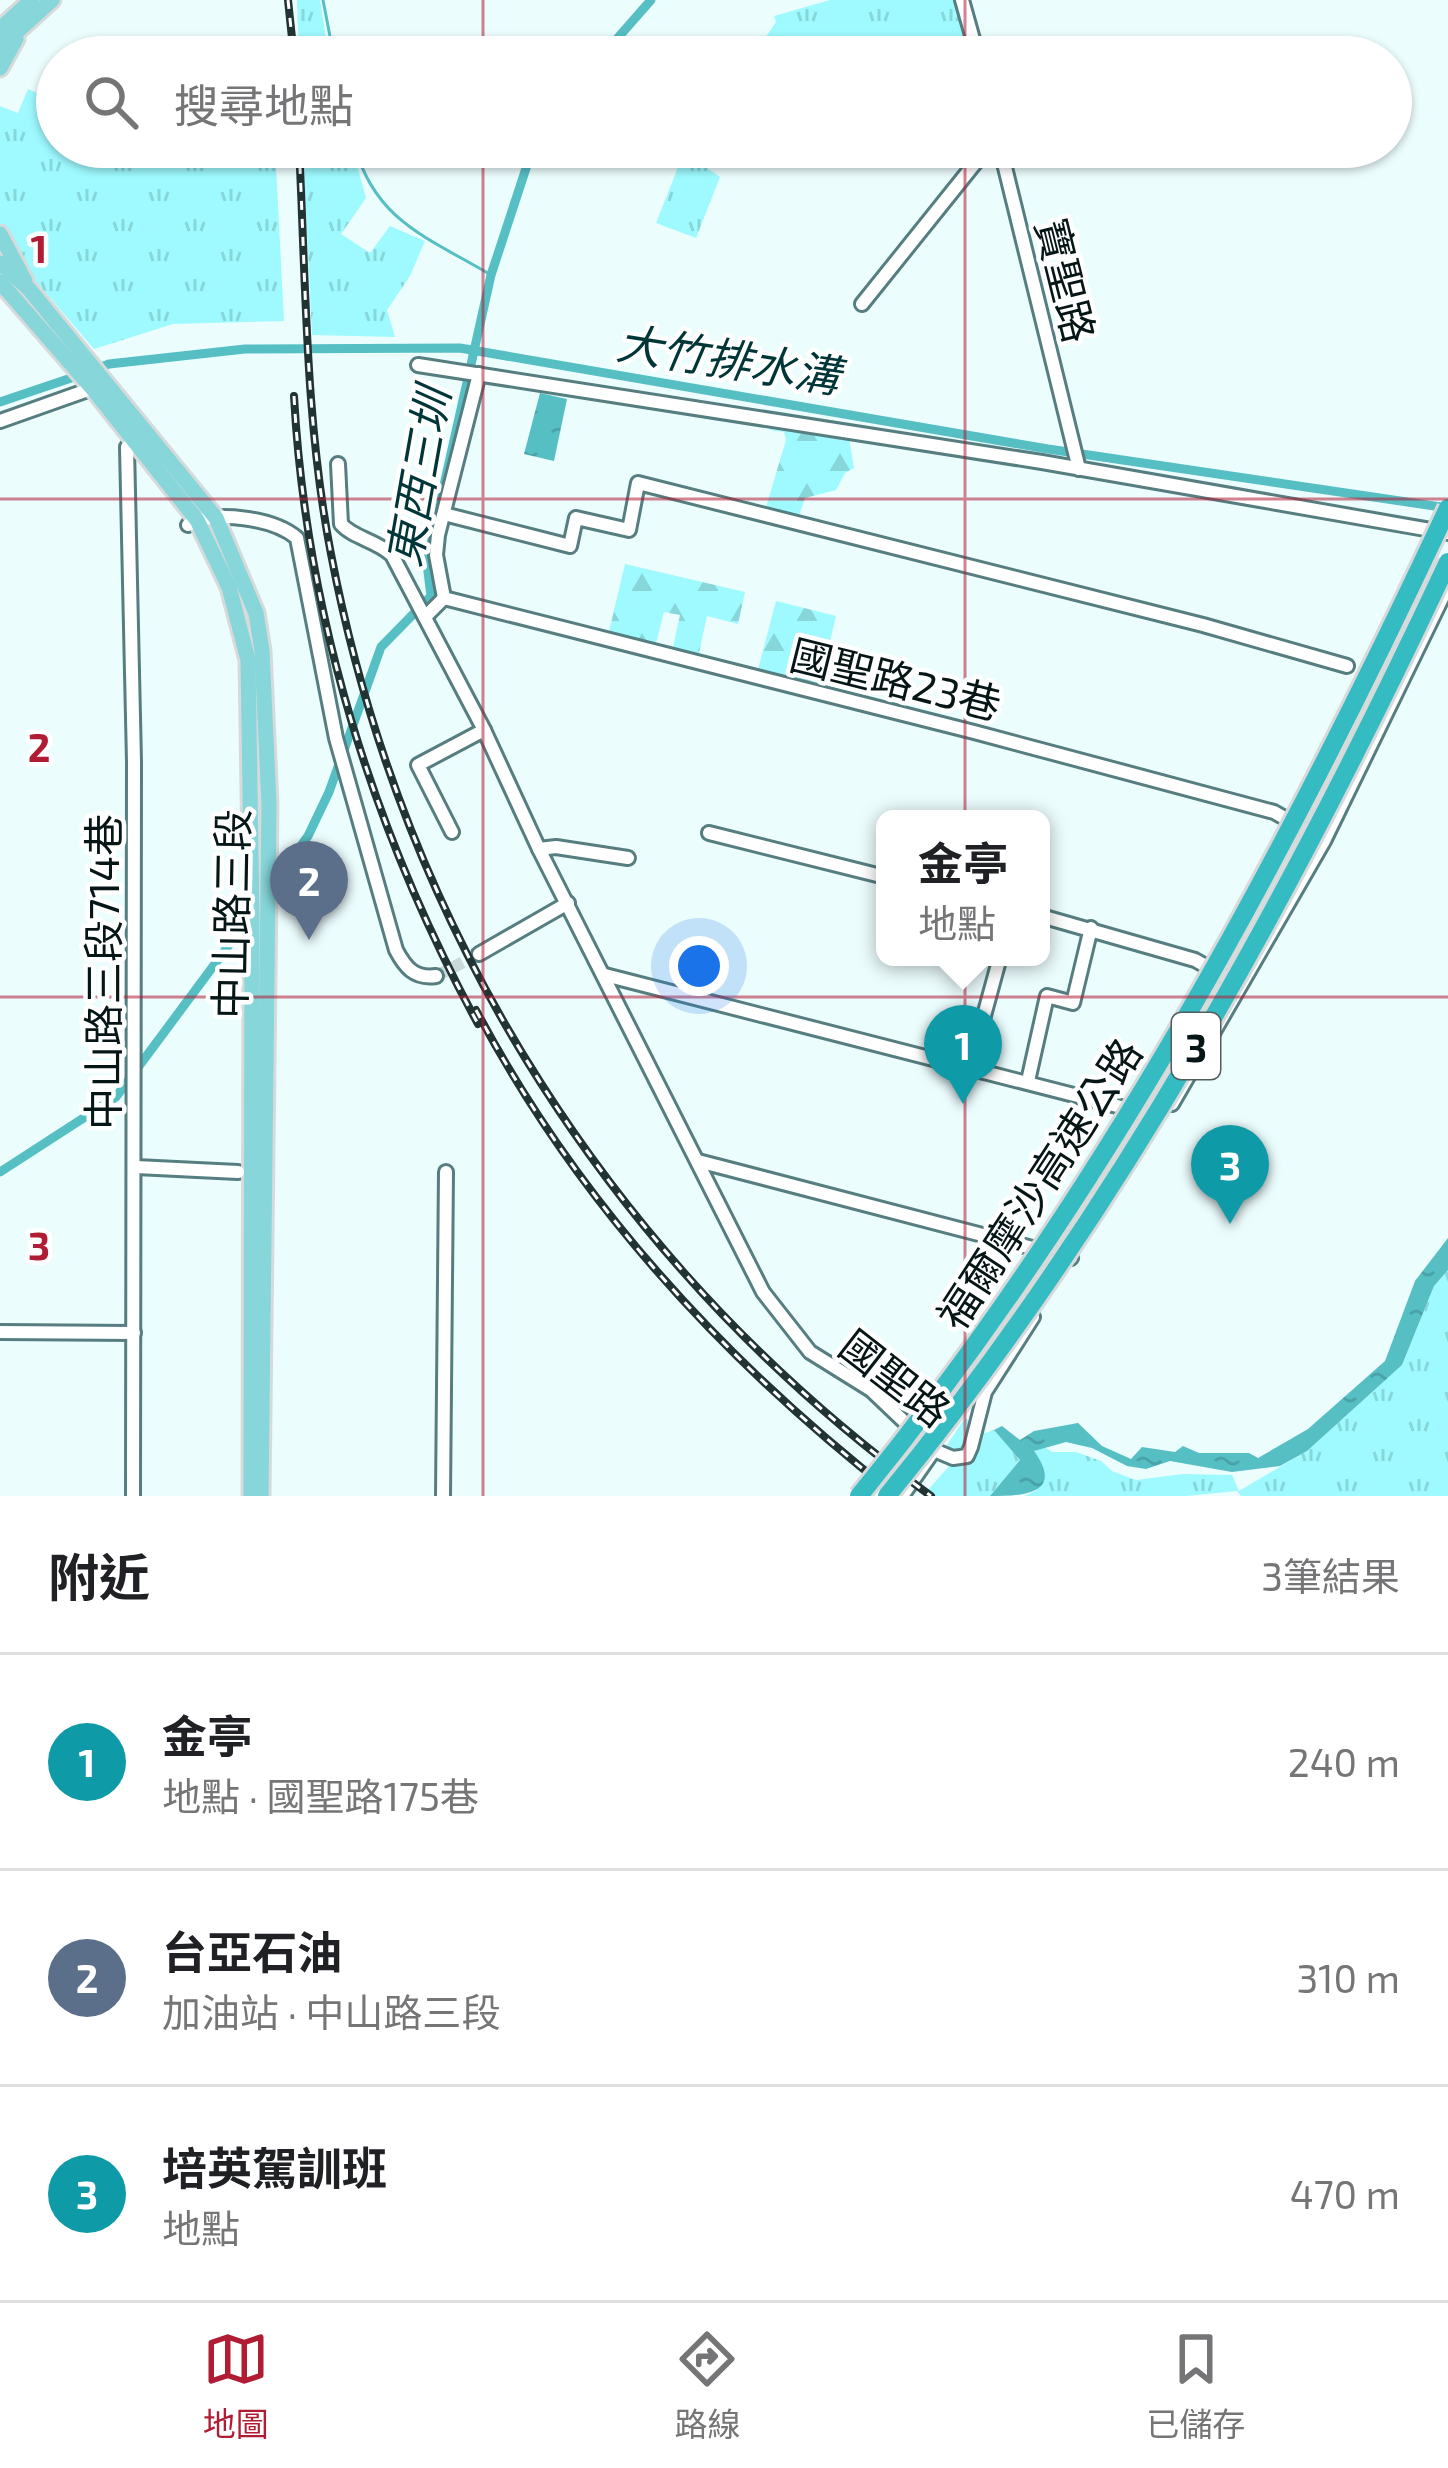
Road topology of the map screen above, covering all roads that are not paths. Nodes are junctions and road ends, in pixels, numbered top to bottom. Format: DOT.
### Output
graph roads {
  1 [pos="32,0"];
  2 [pos="52,0"];
  3 [pos="962,0"];
  4 [pos="11,25"];
  5 [pos="972,36"];
  6 [pos="0,47"];
  7 [pos="0,68"];
  8 [pos="971,168"];
  9 [pos="1005,168"];
  10 [pos="0,235"];
  11 [pos="0,263"];
  12 [pos="0,282"];
  13 [pos="29,289"];
  14 [pos="862,304"];
  15 [pos="67,349"];
  16 [pos="418,365"];
  17 [pos="479,374"];
  18 [pos="97,385"];
  19 [pos="0,421"];
  20 [pos="127,447"];
  21 [pos="338,464"];
  22 [pos="1079,469"];
  23 [pos="1448,508"];
  24 [pos="444,514"];
  25 [pos="216,518"];
  26 [pos="193,523"];
  27 [pos="1448,533"];
  28 [pos="1448,562"];
  29 [pos="1448,586"];
  30 [pos="444,598"];
  31 [pos="425,617"];
  32 [pos="1347,666"];
  33 [pos="484,730"];
  34 [pos="273,804"];
  35 [pos="247,805"];
  36 [pos="452,832"];
  37 [pos="709,833"];
  38 [pos="1324,841"];
  39 [pos="539,849"];
  40 [pos="628,858"];
  41 [pos="876,875"];
  42 [pos="568,903"];
  43 [pos="1050,918"];
  44 [pos="1090,928"];
  45 [pos="479,954"];
  46 [pos="998,966"];
  47 [pos="605,975"];
  48 [pos="436,976"];
  49 [pos="1242,987"];
  50 [pos="257,1067"];
  51 [pos="970,1067"];
  52 [pos="1028,1081"];
  53 [pos="1163,1118"];
  54 [pos="698,1161"];
  55 [pos="136,1167"];
  56 [pos="238,1172"];
  57 [pos="446,1172"];
  58 [pos="1072,1258"];
  59 [pos="0,1332"];
  60 [pos="134,1333"];
  61 [pos="934,1450"];
  62 [pos="133,1496"];
  63 [pos="251,1496"];
  64 [pos="261,1496"];
  65 [pos="443,1496"];
  66 [pos="859,1496"];
  67 [pos="887,1496"];
  68 [pos="902,1496"];
  1 -- 4 [label="main road"];
  2 -- 4 [label="main road"];
  3 -- 5 [label="street"];
  4 -- 6 [label="main road"];
  4 -- 7 [label="main road"];
  8 -- 14 [label="street"];
  9 -- 22 [label="street, 寶聖路"];
  10 -- 13 [label="main road"];
  11 -- 13 [label="main road"];
  12 -- 15 [label="main road"];
  13 -- 15 [label="main road"];
  15 -- 18 [label="main road"];
  16 -- 17 [label="street"];
  17 -- 22 [label="street"];
  17 -- 24 [label="street"];
  18 -- 19 [label="street"];
  18 -- 25 [label="main road, 中山路三段"];
  18 -- 26 [label="main road, 中山路三段"];
  20 -- 55 [label="street, 中山路三段714巷"];
  21 -- 31 [label="street, 國聖路"];
  22 -- 27 [label="street"];
  23 -- 66 [label="highway, 福爾摩沙高速公路 / 3, bridge"];
  24 -- 30 [label="street"];
  24 -- 32 [label="street"];
  25 -- 26 [label="street"];
  25 -- 34 [label="main road, 中山路三段"];
  25 -- 48 [label="street"];
  26 -- 35 [label="main road, 中山路三段"];
  28 -- 67 [label="highway, 福爾摩沙高速公路 / 3, bridge"];
  29 -- 38 [label="street, 國聖路"];
  30 -- 31 [label="street"];
  30 -- 38 [label="street, 國聖路23巷"];
  31 -- 33 [label="street, 國聖路"];
  33 -- 36 [label="street"];
  33 -- 39 [label="street, 國聖路"];
  34 -- 35 [label="main road"];
  34 -- 50 [label="main road, 中山路三段"];
  35 -- 50 [label="main road, 中山路三段"];
  37 -- 41 [label="street"];
  38 -- 49 [label="street, 國聖路"];
  39 -- 40 [label="street"];
  39 -- 42 [label="street, 國聖路"];
  42 -- 45 [label="street"];
  42 -- 47 [label="street, 國聖路"];
  43 -- 44 [label="street"];
  44 -- 49 [label="street"];
  44 -- 52 [label="street"];
  46 -- 51 [label="street"];
  47 -- 51 [label="street"];
  47 -- 54 [label="street, 國聖路"];
  49 -- 53 [label="street, 國聖路"];
  50 -- 63 [label="main road, 中山路三段"];
  50 -- 64 [label="main road, 中山路三段"];
  51 -- 52 [label="street"];
  52 -- 53 [label="street"];
  53 -- 58 [label="street, 國聖路"];
  54 -- 58 [label="street"];
  54 -- 61 [label="street, 國聖路"];
  55 -- 56 [label="street"];
  55 -- 60 [label="street, 中山路三段714巷"];
  57 -- 65 [label="street"];
  58 -- 61 [label="street, 國聖路"];
  59 -- 60 [label="street"];
  60 -- 62 [label="street, 中山路三段714巷"];
  61 -- 68 [label="street"];
}
